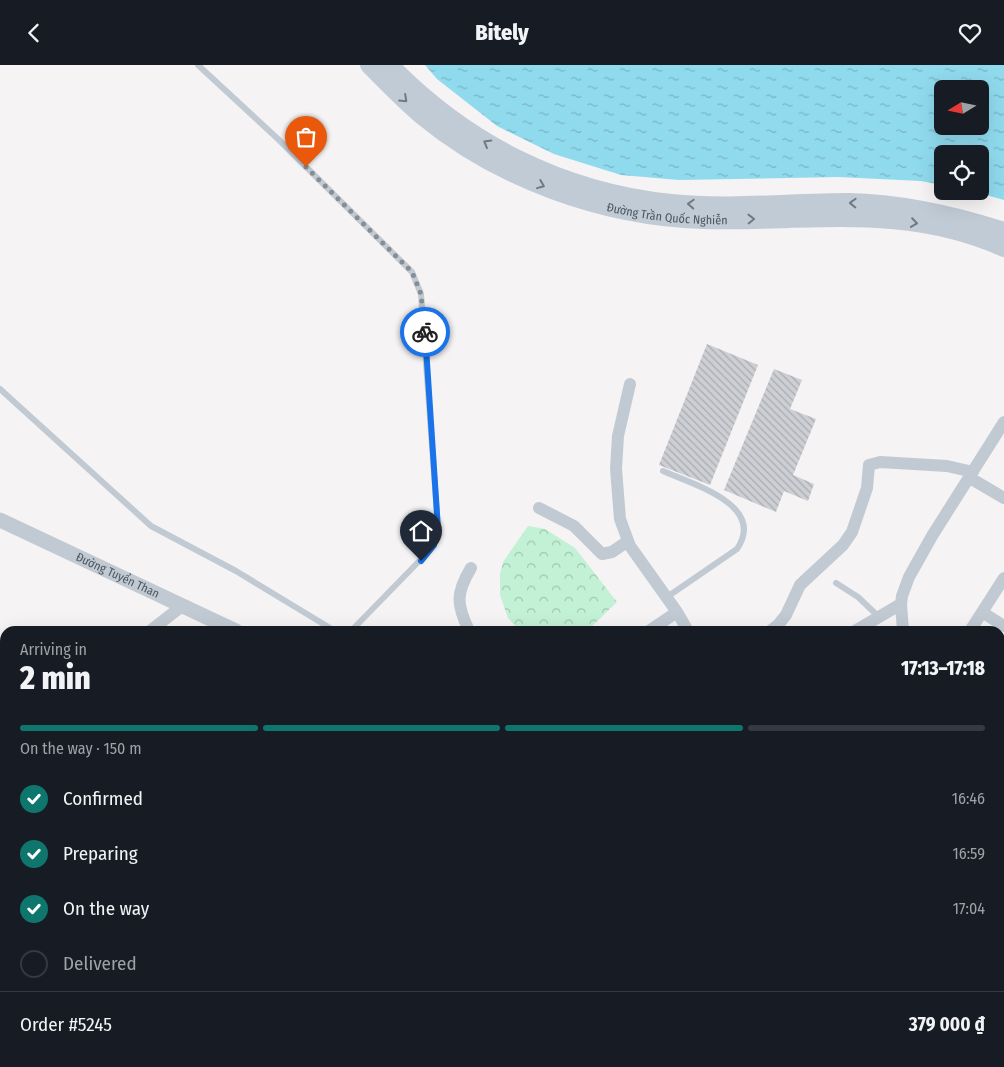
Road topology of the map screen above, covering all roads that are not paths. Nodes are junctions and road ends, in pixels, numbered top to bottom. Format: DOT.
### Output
graph roads {
  1 [pos="198,65"];
  2 [pos="369,65"];
  3 [pos="390,65"];
  4 [pos="1004,231"];
  5 [pos="1004,248"];
  6 [pos="630,384"];
  7 [pos="0,389"];
  8 [pos="1004,422"];
  9 [pos="663,471"];
  10 [pos="972,475"];
  11 [pos="1004,498"];
  12 [pos="539,509"];
  13 [pos="0,520"];
  14 [pos="628,541"];
  15 [pos="471,568"];
  16 [pos="1004,578"];
  17 [pos="836,583"];
  18 [pos="667,597"];
  19 [pos="901,604"];
  20 [pos="182,606"];
  21 [pos="678,612"];
  22 [pos="982,612"];
  23 [pos="878,616"];
  24 [pos="156,626"];
  25 [pos="225,626"];
  26 [pos="326,626"];
  27 [pos="356,626"];
  28 [pos="467,626"];
  29 [pos="657,626"];
  30 [pos="685,626"];
  31 [pos="777,626"];
  32 [pos="863,626"];
  33 [pos="903,626"];
  34 [pos="973,626"];
  35 [pos="1004,626"];
  1 -- 27 [label="lane"];
  2 -- 5 [label="main road, Đường Trần Quốc Nghiễn, one-way"];
  4 -- 3 [label="main road, Đường Trần Quốc Nghiễn, one-way"];
  6 -- 14 [label="street"];
  7 -- 26 [label="lane"];
  8 -- 10 [label="street"];
  9 -- 18 [label="lane"];
  10 -- 11 [label="street"];
  10 -- 19 [label="street"];
  10 -- 31 [label="street"];
  12 -- 14 [label="street"];
  13 -- 20 [label="street, Đường Tuyển Than"];
  14 -- 18 [label="street"];
  15 -- 28 [label="street"];
  16 -- 22 [label="street"];
  17 -- 23 [label="lane"];
  18 -- 21 [label="street"];
  19 -- 23 [label="street"];
  19 -- 33 [label="street"];
  20 -- 24 [label="street"];
  20 -- 25 [label="street, Đường Tuyển Than"];
  21 -- 29 [label="street"];
  21 -- 30 [label="street"];
  22 -- 34 [label="street"];
  22 -- 35 [label="street"];
  23 -- 32 [label="street"];
}
